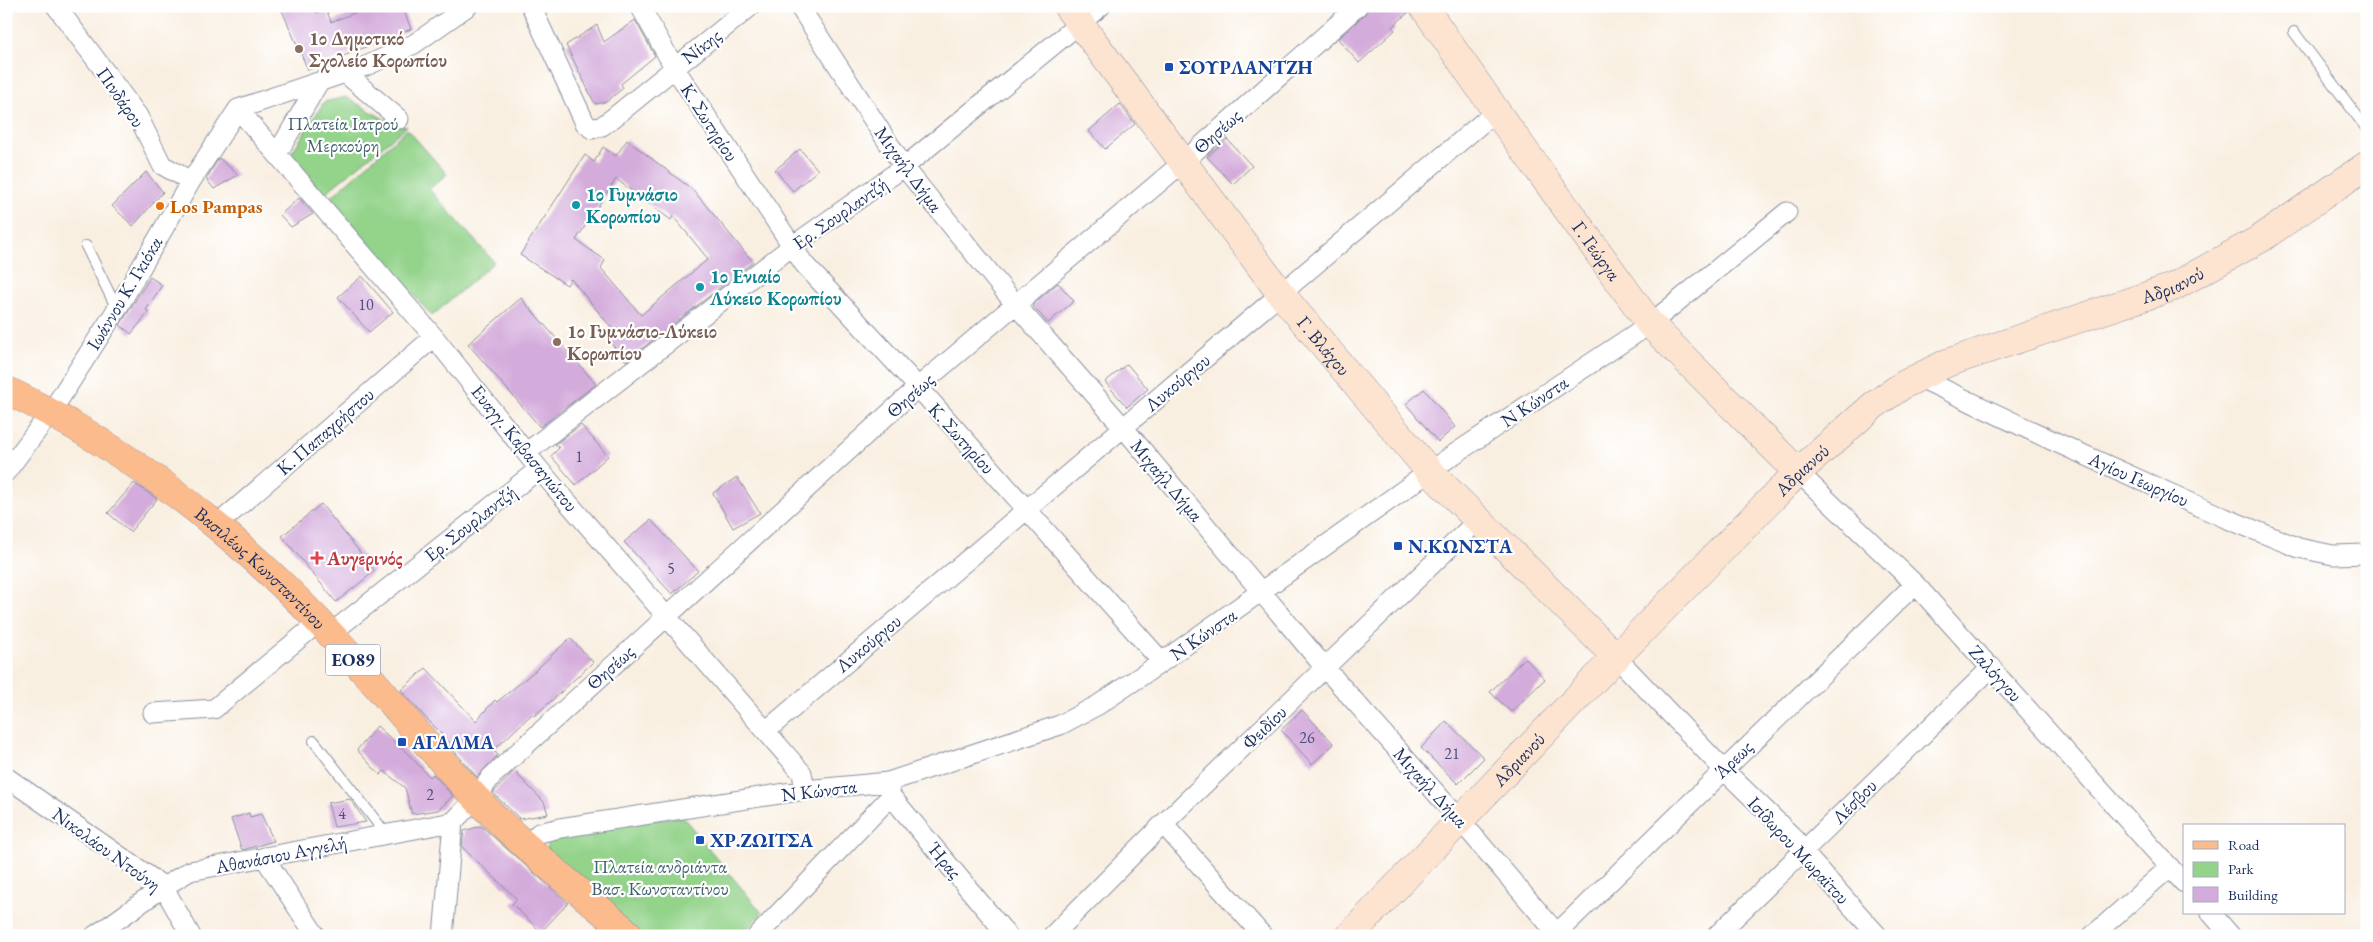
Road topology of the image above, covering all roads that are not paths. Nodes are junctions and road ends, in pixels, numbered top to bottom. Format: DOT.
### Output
graph roads {
  1 [pos="56,6"];
  2 [pos="468,6"];
  3 [pos="531,6"];
  4 [pos="640,6"];
  5 [pos="751,6"];
  6 [pos="799,6"];
  7 [pos="1101,6"];
  8 [pos="1358,6"];
  9 [pos="1424,6"];
  10 [pos="1073,15"];
  11 [pos="2294,32"];
  12 [pos="674,66"];
  13 [pos="345,73"];
  14 [pos="319,82"];
  15 [pos="238,109"];
  16 [pos="1496,111"];
  17 [pos="399,119"];
  18 [pos="2367,129"];
  19 [pos="278,154"];
  20 [pos="1182,163"];
  21 [pos="2367,165"];
  22 [pos="904,167"];
  23 [pos="191,181"];
  24 [pos="1787,212"];
  25 [pos="86,246"];
  26 [pos="791,247"];
  27 [pos="1281,294"];
  28 [pos="1015,304"];
  29 [pos="117,309"];
  30 [pos="1650,324"];
  31 [pos="434,337"];
  32 [pos="1918,377"];
  33 [pos="918,388"];
  34 [pos="6,390"];
  35 [pos="51,412"];
  36 [pos="1123,427"];
  37 [pos="528,452"];
  38 [pos="539,469"];
  39 [pos="6,472"];
  40 [pos="1430,472"];
  41 [pos="1798,472"];
  42 [pos="1026,509"];
  43 [pos="1478,520"];
  44 [pos="217,524"];
  45 [pos="2367,554"];
  46 [pos="1914,584"];
  47 [pos="1261,592"];
  48 [pos="667,615"];
  49 [pos="325,628"];
  50 [pos="1616,657"];
  51 [pos="1162,662"];
  52 [pos="1992,667"];
  53 [pos="1326,669"];
  54 [pos="153,713"];
  55 [pos="767,730"];
  56 [pos="314,741"];
  57 [pos="1723,769"];
  58 [pos="6,777"];
  59 [pos="890,789"];
  60 [pos="805,790"];
  61 [pos="476,798"];
  62 [pos="1460,820"];
  63 [pos="453,822"];
  64 [pos="1163,824"];
  65 [pos="386,834"];
  66 [pos="526,845"];
  67 [pos="1802,852"];
  68 [pos="264,857"];
  69 [pos="2170,867"];
  70 [pos="2183,882"];
  71 [pos="163,886"];
  72 [pos="2212,914"];
  73 [pos="1557,935"];
  74 [pos="94,936"];
  75 [pos="191,936"];
  76 [pos="316,936"];
  77 [pos="443,936"];
  78 [pos="631,936"];
  79 [pos="757,936"];
  80 [pos="1008,936"];
  81 [pos="1052,936"];
  82 [pos="1263,936"];
  83 [pos="1349,936"];
  84 [pos="1716,936"];
  85 [pos="1878,936"];
  86 [pos="2092,936"];
  87 [pos="2230,936"];
  1 -- 23 [label="street, Πινδάρου"];
  2 -- 13 [label="street"];
  3 -- 12 [label="street, Νίκης"];
  4 -- 12 [label="street, Κ. Σωτηρίου"];
  5 -- 12 [label="street, Νίκης"];
  6 -- 22 [label="street, Μιχαήλ Δήμα"];
  7 -- 10 [label="street, Ερ. Σουρλαντζή"];
  8 -- 20 [label="street, Θησέως"];
  9 -- 16 [label="street, Γ. Γεώργα"];
  10 -- 20 [label="street, Γ. Βλάχου"];
  10 -- 22 [label="street, Ερ. Σουρλαντζή"];
  11 -- 18 [label="lane"];
  12 -- 26 [label="street, Κ. Σωτηρίου"];
  13 -- 14 [label="street"];
  13 -- 17 [label="street"];
  14 -- 15 [label="street"];
  14 -- 19 [label="street"];
  15 -- 19 [label="street, Ευαγγ. Καβασαγιώτου"];
  15 -- 23 [label="street, Ιωάννου Κ. Γκιόκα"];
  16 -- 27 [label="street, Λυκούργου"];
  16 -- 30 [label="street, Γ. Γεώργα"];
  19 -- 31 [label="street, Ευαγγ. Καβασαγιώτου"];
  20 -- 27 [label="street, Γ. Βλάχου"];
  20 -- 28 [label="street, Θησέως"];
  21 -- 32 [label="street, Αδριανού"];
  22 -- 26 [label="street, Ερ. Σουρλαντζή"];
  22 -- 28 [label="street, Μιχαήλ Δήμα"];
  23 -- 29 [label="street, Ιωάννου Κ. Γκιόκα"];
  24 -- 30 [label="street, Ν Κώνστα"];
  25 -- 29 [label="lane"];
  26 -- 33 [label="street, Κ. Σωτηρίου"];
  26 -- 37 [label="street, Ερ. Σουρλαντζή"];
  27 -- 36 [label="street, Λυκούργου"];
  27 -- 40 [label="street, Γ. Βλάχου"];
  28 -- 33 [label="street, Θησέως"];
  28 -- 36 [label="street, Μιχαήλ Δήμα"];
  29 -- 35 [label="street, Ιωάννου Κ. Γκιόκα"];
  30 -- 40 [label="street, Ν Κώνστα"];
  30 -- 41 [label="street, Γ. Γεώργα"];
  31 -- 37 [label="street, Ευαγγ. Καβασαγιώτου"];
  31 -- 44 [label="street, Κ. Παπαχρήστου"];
  32 -- 41 [label="street, Αδριανού"];
  32 -- 45 [label="street, Αγίου Γεωργίου"];
  33 -- 42 [label="street, Κ. Σωτηρίου"];
  33 -- 48 [label="street, Θησέως"];
  34 -- 35 [label="main road, Βασιλέως Κωνσταντίνου / ΕΟ89"];
  35 -- 39 [label="street, Ιωάννου Κ. Γκιόκα"];
  35 -- 44 [label="main road, Βασιλέως Κωνσταντίνου / ΕΟ89"];
  36 -- 42 [label="street, Λυκούργου"];
  36 -- 47 [label="street, Μιχαήλ Δήμα"];
  37 -- 38 [label="street, Ευαγγ. Καβασαγιώτου"];
  38 -- 48 [label="street, Ευαγγ. Καβασαγιώτου"];
  38 -- 49 [label="street, Ερ. Σουρλαντζή"];
  40 -- 43 [label="street, Γ. Βλάχου"];
  40 -- 47 [label="street, Ν Κώνστα"];
  41 -- 46 [label="street, Ζαλόγγου"];
  41 -- 50 [label="street, Αδριανού"];
  42 -- 51 [label="street, Κ. Σωτηρίου"];
  42 -- 55 [label="street, Λυκούργου"];
  43 -- 50 [label="street, Γ. Βλάχου"];
  43 -- 53 [label="street, Φειδίου"];
  44 -- 49 [label="main road, Βασιλέως Κωνσταντίνου / ΕΟ89"];
  46 -- 52 [label="street, Ζαλόγγου"];
  46 -- 57 [label="street, Άρεως"];
  47 -- 51 [label="street, Ν Κώνστα"];
  47 -- 53 [label="street, Μιχαήλ Δήμα"];
  48 -- 55 [label="street, Ευαγγ. Καβασαγιώτου"];
  48 -- 61 [label="street, Θησέως"];
  49 -- 54 [label="street, Ερ. Σουρλαντζή"];
  49 -- 61 [label="main road, Βασιλέως Κωνσταντίνου / ΕΟ89"];
  50 -- 57 [label="street, Ισίδωρου Μωραϊτου"];
  50 -- 62 [label="street, Αδριανού"];
  51 -- 59 [label="street, Ν Κώνστα"];
  52 -- 67 [label="street, Λέσβου"];
  52 -- 69 [label="street, Ζαλόγγου"];
  53 -- 62 [label="street, Μιχαήλ Δήμα"];
  53 -- 64 [label="street, Φειδίου"];
  55 -- 60 [label="street, Ευαγγ. Καβασαγιώτου"];
  56 -- 65 [label="lane"];
  57 -- 67 [label="street, Ισίδωρου Μωραϊτου"];
  57 -- 73 [label="street, Άρεως"];
  58 -- 71 [label="street, Νικολάου Ντούνη"];
  59 -- 60 [label="street, Ν Κώνστα"];
  59 -- 79 [label="street"];
  59 -- 80 [label="street, Ήρας"];
  60 -- 66 [label="street, Ν Κώνστα"];
  61 -- 63 [label="street"];
  61 -- 66 [label="main road, Βασιλέως Κωνσταντίνου / ΕΟ89"];
  62 -- 73 [label="street, Μιχαήλ Δήμα"];
  62 -- 83 [label="street, Αδριανού"];
  63 -- 65 [label="street, Αθανάσιου Αγγελή"];
  63 -- 77 [label="street"];
  64 -- 81 [label="street, Φειδίου"];
  64 -- 82 [label="street"];
  65 -- 68 [label="street, Αθανάσιου Αγγελή"];
  66 -- 78 [label="main road, Βασιλέως Κωνσταντίνου / ΕΟ89"];
  67 -- 84 [label="street, Λέσβου"];
  67 -- 85 [label="street, Ισίδωρου Μωραϊτου"];
  68 -- 71 [label="street, Αθανάσιου Αγγελή"];
  68 -- 76 [label="street"];
  69 -- 70 [label="street, Ζαλόγγου"];
  69 -- 86 [label="street"];
  71 -- 74 [label="street, Αθανάσιου Αγγελή"];
  71 -- 75 [label="street, Νικολάου Ντούνη"];
  72 -- 87 [label="street"];
}
